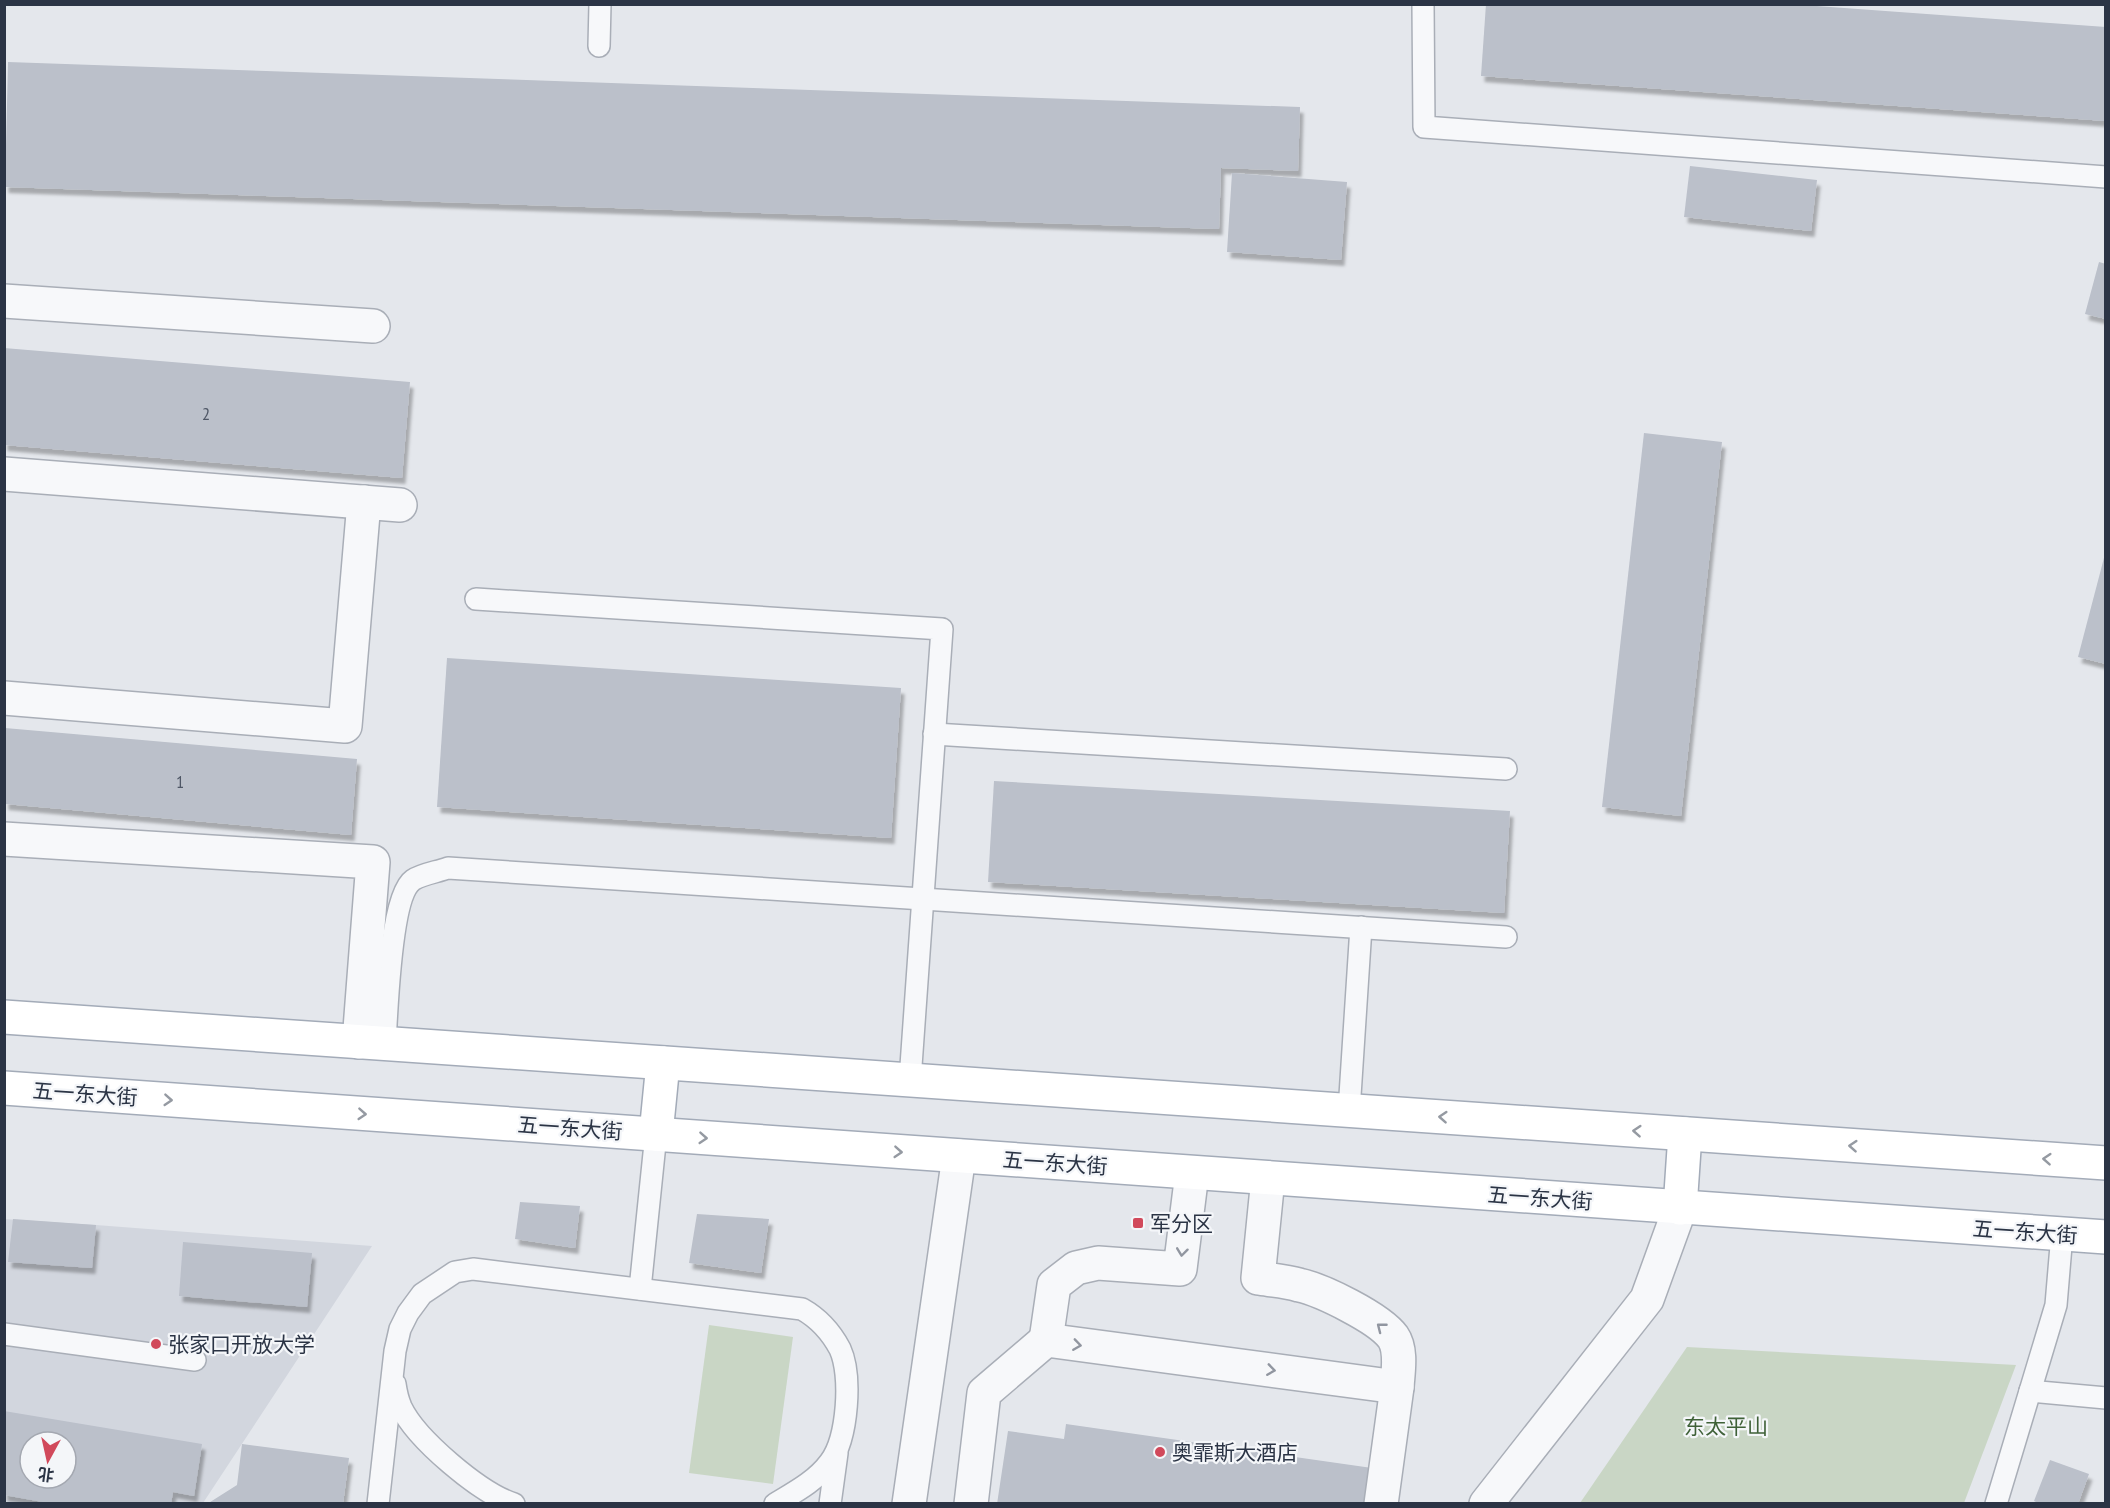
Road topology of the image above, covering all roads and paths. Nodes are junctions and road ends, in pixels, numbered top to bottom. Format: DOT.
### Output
graph roads {
  1 [pos="600,4"];
  2 [pos="1423,4"];
  3 [pos="599,46"];
  4 [pos="2106,177"];
  5 [pos="4,301"];
  6 [pos="373,326"];
  7 [pos="4,474"];
  8 [pos="364,502"];
  9 [pos="400,505"];
  10 [pos="476,599"];
  11 [pos="4,698"];
  12 [pos="934,734"];
  13 [pos="1506,769"];
  14 [pos="4,839"];
  15 [pos="924,899"];
  16 [pos="1361,927"];
  17 [pos="1506,937"];
  18 [pos="4,1017"];
  19 [pos="372,1042"];
  20 [pos="663,1063"];
  21 [pos="910,1080"];
  22 [pos="4,1088"];
  23 [pos="1349,1111"];
  24 [pos="656,1134"];
  25 [pos="1685,1134"];
  26 [pos="959,1156"];
  27 [pos="2106,1163"];
  28 [pos="1192,1173"];
  29 [pos="1268,1178"];
  30 [pos="1680,1208"];
  31 [pos="2062,1234"];
  32 [pos="2106,1237"];
  33 [pos="640,1289"];
  34 [pos="4,1334"];
  35 [pos="1046,1340"];
  36 [pos="195,1360"];
  37 [pos="394,1363"];
  38 [pos="1397,1387"];
  39 [pos="2030,1391"];
  40 [pos="2106,1398"];
  41 [pos="837,1450"];
  42 [pos="378,1503"];
  43 [pos="514,1503"];
  44 [pos="775,1503"];
  45 [pos="830,1503"];
  46 [pos="909,1503"];
  47 [pos="971,1503"];
  48 [pos="1381,1503"];
  49 [pos="1486,1503"];
  50 [pos="1996,1503"];
  1 -- 3 [label="lane"];
  2 -- 4 [label="lane"];
  5 -- 6 [label="street"];
  7 -- 8 [label="street"];
  8 -- 9 [label="street"];
  8 -- 11 [label="street"];
  10 -- 12 [label="lane"];
  12 -- 13 [label="lane"];
  12 -- 15 [label="lane"];
  14 -- 19 [label="street"];
  15 -- 16 [label="lane"];
  15 -- 19 [label="lane"];
  15 -- 21 [label="lane"];
  16 -- 17 [label="lane"];
  16 -- 23 [label="lane"];
  18 -- 19 [label="main road"];
  19 -- 20 [label="main road"];
  20 -- 21 [label="main road"];
  20 -- 24 [label="main road"];
  21 -- 23 [label="main road"];
  22 -- 24 [label="main road, 五一东大街, one-way"];
  25 -- 23 [label="main road, one-way"];
  24 -- 26 [label="main road, 五一东大街, one-way"];
  24 -- 33 [label="lane"];
  27 -- 25 [label="main road, one-way"];
  25 -- 30 [label="main road"];
  26 -- 28 [label="main road, 五一东大街"];
  26 -- 46 [label="street"];
  28 -- 29 [label="main road, 五一东大街"];
  28 -- 35 [label="street, one-way"];
  29 -- 30 [label="main road, 五一东大街"];
  38 -- 29 [label="street, one-way"];
  30 -- 31 [label="main road, 五一东大街"];
  30 -- 49 [label="street"];
  31 -- 32 [label="main road, 五一东大街"];
  31 -- 39 [label="lane"];
  33 -- 37 [label="lane"];
  33 -- 41 [label="lane"];
  34 -- 36 [label="lane"];
  35 -- 38 [label="street, one-way"];
  35 -- 47 [label="street"];
  37 -- 42 [label="lane"];
  37 -- 43 [label="lane"];
  38 -- 48 [label="street"];
  39 -- 40 [label="lane"];
  39 -- 50 [label="lane"];
  41 -- 44 [label="lane"];
  41 -- 45 [label="lane"];
}
